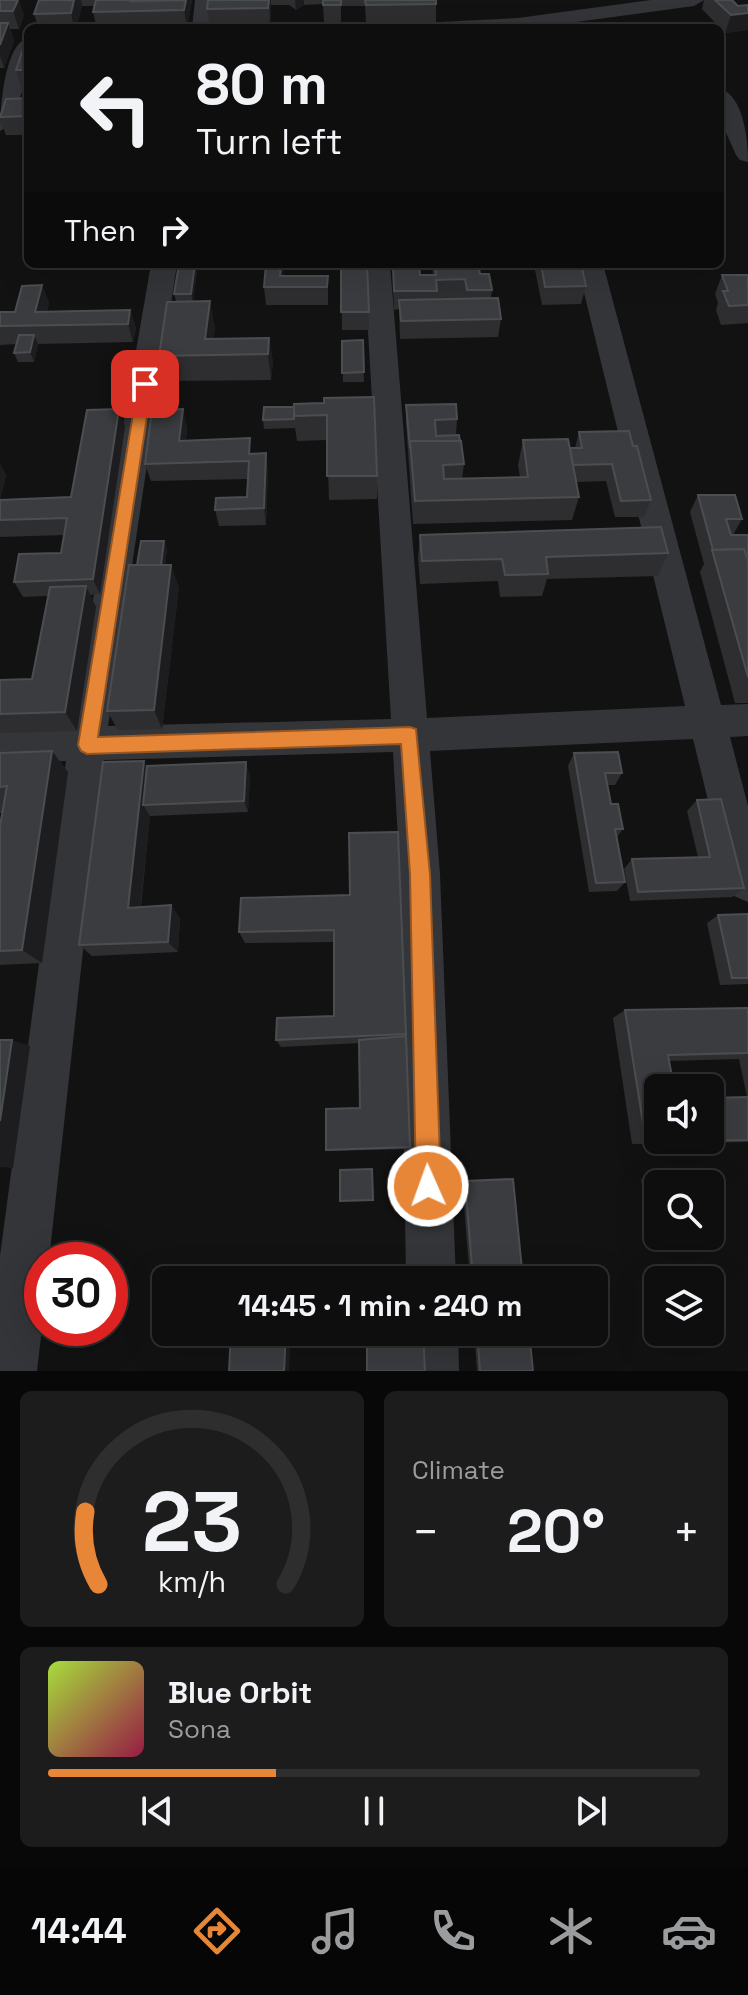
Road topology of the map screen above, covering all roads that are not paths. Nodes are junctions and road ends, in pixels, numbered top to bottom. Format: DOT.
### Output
graph roads {
  1 [pos="205,0"];
  2 [pos="680,1"];
  3 [pos="648,6"];
  4 [pos="202,24"];
  5 [pos="532,24"];
  6 [pos="665,24"];
  7 [pos="23,39"];
  8 [pos="724,104"];
  9 [pos="0,124"];
  10 [pos="748,155"];
  11 [pos="163,268"];
  12 [pos="377,268"];
  13 [pos="591,268"];
  14 [pos="706,720"];
  15 [pos="748,720"];
  16 [pos="410,735"];
  17 [pos="87,745"];
  18 [pos="0,746"];
  19 [pos="748,882"];
  20 [pos="431,1266"];
  21 [pos="432,1346"];
  22 [pos="11,1371"];
  23 [pos="433,1371"];
  1 -- 4 [label="street"];
  2 -- 3 [label="street"];
  3 -- 5 [label="street"];
  3 -- 6 [label="street"];
  7 -- 9 [label="street"];
  8 -- 10 [label="street"];
  11 -- 17 [label="street"];
  12 -- 16 [label="street"];
  13 -- 14 [label="street"];
  14 -- 15 [label="street"];
  14 -- 16 [label="street"];
  14 -- 19 [label="street"];
  16 -- 17 [label="street"];
  16 -- 20 [label="street"];
  17 -- 18 [label="street"];
  17 -- 22 [label="street"];
  21 -- 23 [label="street"];
}
